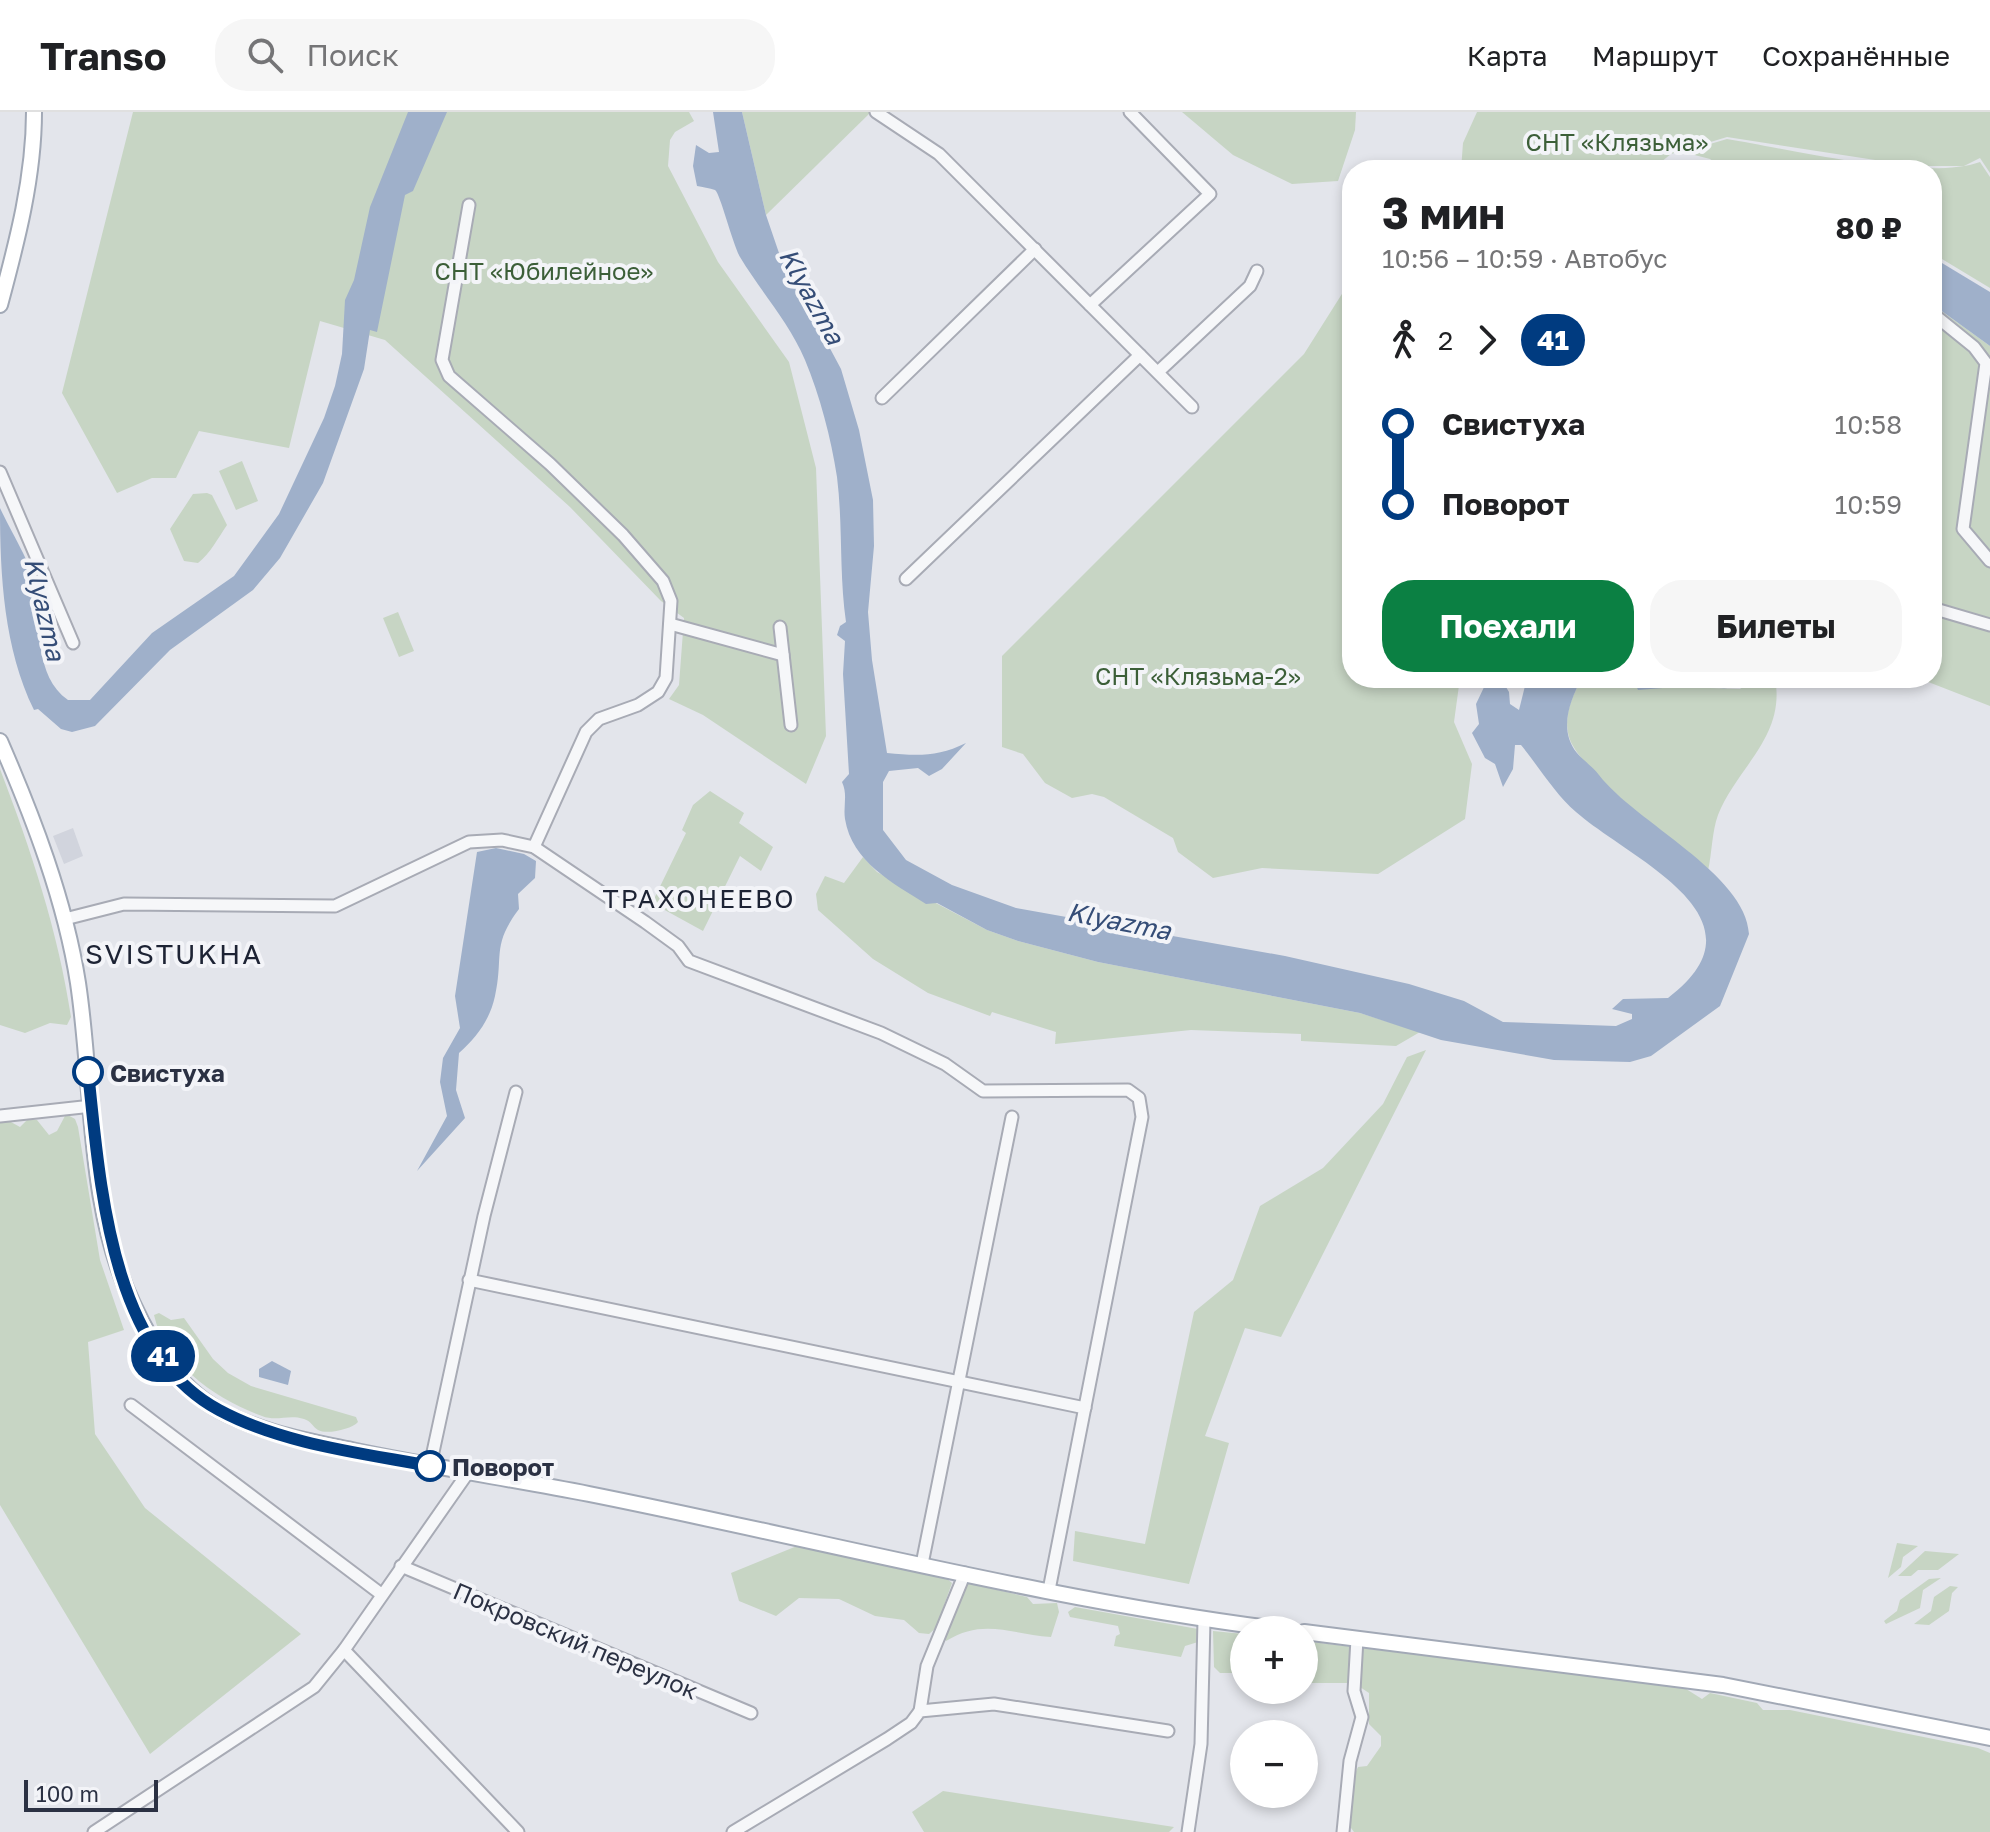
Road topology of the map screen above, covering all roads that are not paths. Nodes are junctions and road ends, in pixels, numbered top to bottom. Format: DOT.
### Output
graph roads {
  1 [pos="34,112"];
  2 [pos="876,112"];
  3 [pos="1130,112"];
  4 [pos="469,205"];
  5 [pos="1035,249"];
  6 [pos="1257,271"];
  7 [pos="0,305"];
  8 [pos="1090,305"];
  9 [pos="1942,321"];
  10 [pos="1140,355"];
  11 [pos="1158,372"];
  12 [pos="882,398"];
  13 [pos="1192,407"];
  14 [pos="0,472"];
  15 [pos="1990,561"];
  16 [pos="906,579"];
  17 [pos="1942,611"];
  18 [pos="670,624"];
  19 [pos="1990,625"];
  20 [pos="780,627"];
  21 [pos="73,643"];
  22 [pos="783,655"];
  23 [pos="791,725"];
  24 [pos="0,741"];
  25 [pos="534,847"];
  26 [pos="65,919"];
  27 [pos="516,1092"];
  28 [pos="92,1106"];
  29 [pos="0,1116"];
  30 [pos="1012,1117"];
  31 [pos="469,1280"];
  32 [pos="958,1382"];
  33 [pos="131,1405"];
  34 [pos="1085,1408"];
  35 [pos="430,1466"];
  36 [pos="467,1474"];
  37 [pos="922,1564"];
  38 [pos="401,1566"];
  39 [pos="965,1573"];
  40 [pos="1049,1590"];
  41 [pos="381,1594"];
  42 [pos="1204,1620"];
  43 [pos="1230,1623"];
  44 [pos="1318,1634"];
  45 [pos="1357,1639"];
  46 [pos="344,1650"];
  47 [pos="920,1711"];
  48 [pos="751,1713"];
  49 [pos="1168,1731"];
  50 [pos="1990,1738"];
  51 [pos="94,1832"];
  52 [pos="518,1832"];
  53 [pos="733,1832"];
  54 [pos="1188,1832"];
  55 [pos="1343,1832"];
  1 -- 7 [label="main road"];
  2 -- 5 [label="street"];
  3 -- 8 [label="street"];
  4 -- 18 [label="street"];
  5 -- 8 [label="street"];
  5 -- 12 [label="street"];
  6 -- 11 [label="street"];
  8 -- 10 [label="street"];
  9 -- 15 [label="street"];
  10 -- 11 [label="street"];
  10 -- 16 [label="street"];
  11 -- 13 [label="street"];
  14 -- 21 [label="street"];
  17 -- 19 [label="street"];
  18 -- 22 [label="street"];
  18 -- 25 [label="street"];
  20 -- 22 [label="street"];
  22 -- 23 [label="street"];
  24 -- 26 [label="main road"];
  25 -- 26 [label="street"];
  25 -- 34 [label="street"];
  26 -- 28 [label="main road"];
  27 -- 31 [label="street"];
  28 -- 29 [label="street"];
  28 -- 35 [label="main road"];
  30 -- 32 [label="street"];
  31 -- 32 [label="street"];
  31 -- 35 [label="street"];
  32 -- 34 [label="street"];
  32 -- 37 [label="street"];
  33 -- 41 [label="street"];
  34 -- 40 [label="street"];
  35 -- 36 [label="main road"];
  36 -- 37 [label="main road"];
  36 -- 38 [label="street"];
  37 -- 39 [label="main road"];
  38 -- 41 [label="street"];
  38 -- 48 [label="street, Покровский переулок"];
  39 -- 40 [label="main road"];
  39 -- 47 [label="street"];
  40 -- 42 [label="main road"];
  41 -- 46 [label="street"];
  42 -- 43 [label="main road"];
  42 -- 54 [label="street"];
  44 -- 45 [label="main road"];
  45 -- 50 [label="main road"];
  45 -- 55 [label="street"];
  46 -- 51 [label="street"];
  46 -- 52 [label="street"];
  47 -- 49 [label="street"];
  47 -- 53 [label="street"];
}
